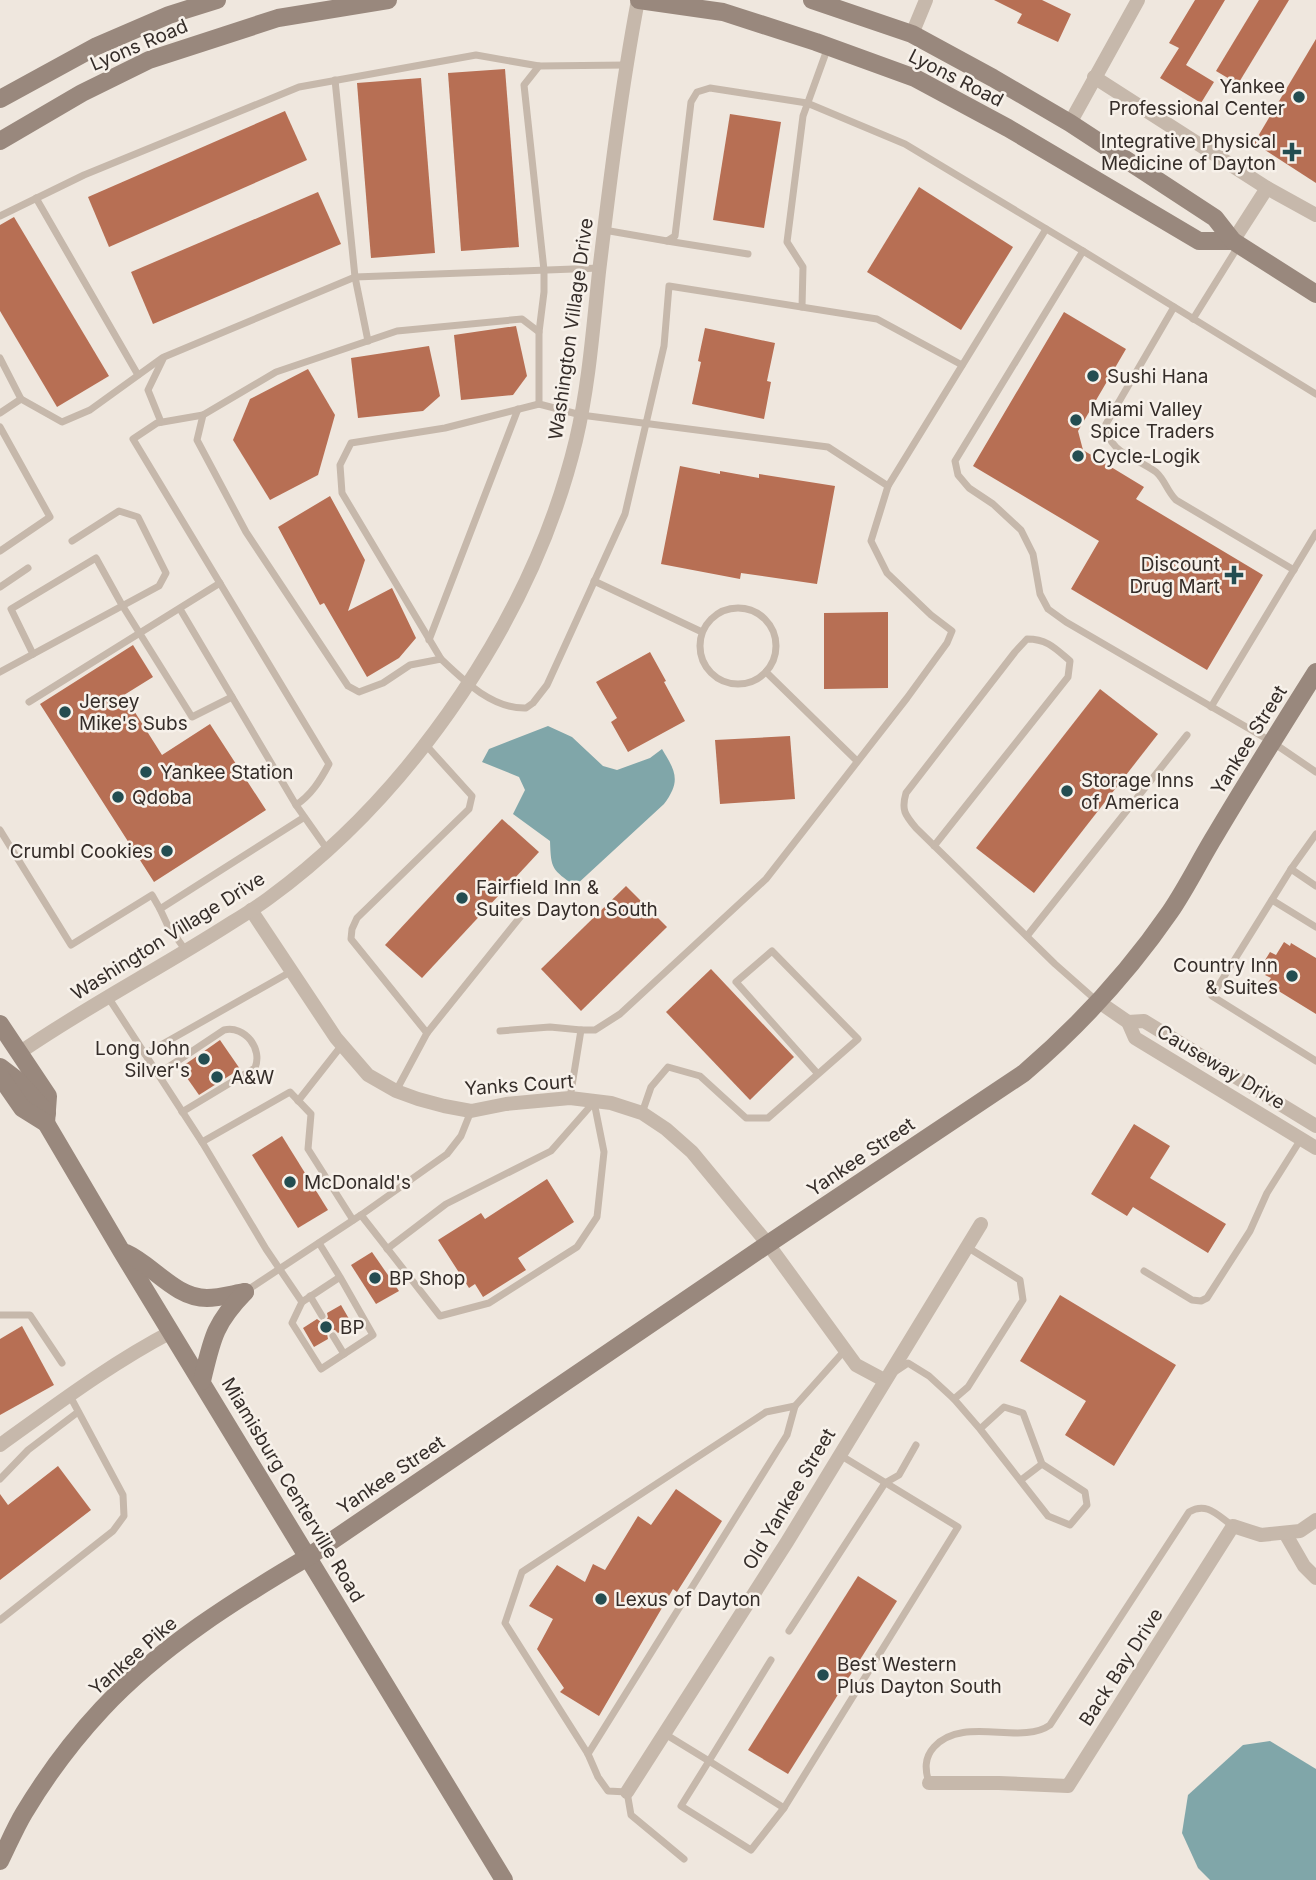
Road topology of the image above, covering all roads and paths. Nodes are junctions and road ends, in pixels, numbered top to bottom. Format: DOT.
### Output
graph roads {
  1 [pos="217,0"];
  2 [pos="388,0"];
  3 [pos="638,0"];
  4 [pos="812,0"];
  5 [pos="926,0"];
  6 [pos="1138,0"];
  7 [pos="347,3"];
  8 [pos="912,34"];
  9 [pos="829,47"];
  10 [pos="627,65"];
  11 [pos="539,66"];
  12 [pos="1094,77"];
  13 [pos="335,80"];
  14 [pos="0,99"];
  15 [pos="807,103"];
  16 [pos="1070,123"];
  17 [pos="0,141"];
  18 [pos="1267,188"];
  19 [pos="36,198"];
  20 [pos="1316,214"];
  21 [pos="0,216"];
  22 [pos="1046,229"];
  23 [pos="604,230"];
  24 [pos="667,241"];
  25 [pos="1236,243"];
  26 [pos="1083,251"];
  27 [pos="748,254"];
  28 [pos="600,268"];
  29 [pos="544,270"];
  30 [pos="355,277"];
  31 [pos="1316,294"];
  32 [pos="802,307"];
  33 [pos="1174,307"];
  34 [pos="1193,319"];
  35 [pos="539,332"];
  36 [pos="369,341"];
  37 [pos="164,357"];
  38 [pos="0,358"];
  39 [pos="962,365"];
  40 [pos="138,376"];
  41 [pos="1316,394"];
  42 [pos="21,399"];
  43 [pos="539,404"];
  44 [pos="518,409"];
  45 [pos="0,413"];
  46 [pos="203,415"];
  47 [pos="581,415"];
  48 [pos="161,422"];
  49 [pos="646,424"];
  50 [pos="0,427"];
  51 [pos="888,486"];
  52 [pos="1316,533"];
  53 [pos="72,541"];
  54 [pos="0,551"];
  55 [pos="28,568"];
  56 [pos="1294,570"];
  57 [pos="594,581"];
  58 [pos="220,583"];
  59 [pos="0,587"];
  60 [pos="122,605"];
  61 [pos="180,609"];
  62 [pos="140,632"];
  63 [pos="702,632"];
  64 [pos="429,640"];
  65 [pos="33,654"];
  66 [pos="440,659"];
  67 [pos="1316,671"];
  68 [pos="0,672"];
  69 [pos="766,672"];
  70 [pos="467,685"];
  71 [pos="232,697"];
  72 [pos="29,702"];
  73 [pos="1211,707"];
  74 [pos="1187,735"];
  75 [pos="1272,742"];
  76 [pos="425,744"];
  77 [pos="858,761"];
  78 [pos="1316,772"];
  79 [pos="296,806"];
  80 [pos="303,818"];
  81 [pos="0,830"];
  82 [pos="1316,834"];
  83 [pos="934,846"];
  84 [pos="327,849"];
  85 [pos="1291,869"];
  86 [pos="1316,886"];
  87 [pos="1272,900"];
  88 [pos="160,909"];
  89 [pos="251,910"];
  90 [pos="525,911"];
  91 [pos="1316,927"];
  92 [pos="1027,936"];
  93 [pos="186,951"];
  94 [pos="292,971"];
  95 [pos="108,998"];
  96 [pos="1099,1002"];
  97 [pos="1128,1022"];
  98 [pos="0,1024"];
  99 [pos="581,1030"];
  100 [pos="500,1031"];
  101 [pos="427,1033"];
  102 [pos="342,1044"];
  103 [pos="0,1047"];
  104 [pos="19,1053"];
  105 [pos="145,1054"];
  106 [pos="1316,1061"];
  107 [pos="0,1067"];
  108 [pos="158,1074"];
  109 [pos="818,1074"];
  110 [pos="0,1076"];
  111 [pos="396,1091"];
  112 [pos="570,1098"];
  113 [pos="298,1101"];
  114 [pos="594,1101"];
  115 [pos="471,1111"];
  116 [pos="182,1112"];
  117 [pos="642,1112"];
  118 [pos="46,1118"];
  119 [pos="1314,1120"];
  120 [pos="1301,1138"];
  121 [pos="202,1142"];
  122 [pos="1316,1148"];
  123 [pos="362,1214"];
  124 [pos="353,1220"];
  125 [pos="981,1224"];
  126 [pos="319,1243"];
  127 [pos="768,1244"];
  128 [pos="967,1247"];
  129 [pos="387,1249"];
  130 [pos="122,1252"];
  131 [pos="280,1268"];
  132 [pos="1144,1271"];
  133 [pos="340,1277"];
  134 [pos="245,1292"];
  135 [pos="310,1296"];
  136 [pos="302,1302"];
  137 [pos="0,1315"];
  138 [pos="322,1316"];
  139 [pos="171,1332"];
  140 [pos="333,1336"];
  141 [pos="846,1349"];
  142 [pos="344,1354"];
  143 [pos="62,1363"];
  144 [pos="884,1380"];
  145 [pos="202,1381"];
  146 [pos="69,1395"];
  147 [pos="954,1399"];
  148 [pos="794,1406"];
  149 [pos="78,1412"];
  150 [pos="981,1429"];
  151 [pos="0,1445"];
  152 [pos="916,1445"];
  153 [pos="839,1455"];
  154 [pos="1042,1464"];
  155 [pos="0,1479"];
  156 [pos="1021,1480"];
  157 [pos="885,1483"];
  158 [pos="1316,1520"];
  159 [pos="1233,1526"];
  160 [pos="1284,1533"];
  161 [pos="309,1557"];
  162 [pos="1316,1578"];
  163 [pos="0,1620"];
  164 [pos="789,1631"];
  165 [pos="771,1660"];
  166 [pos="665,1734"];
  167 [pos="588,1754"];
  168 [pos="709,1761"];
  169 [pos="929,1783"];
  170 [pos="627,1791"];
  171 [pos="784,1808"];
  172 [pos="4,1853"];
  173 [pos="684,1859"];
  174 [pos="503,1880"];
  1 -- 14 [label="main road, Lyons Road"];
  2 -- 7 [label="main road, Lyons Road"];
  3 -- 9 [label="main road, Lyons Road"];
  3 -- 10 [label="street, Washington Village Drive"];
  4 -- 8 [label="main road, Lyons Road"];
  5 -- 8 [label="street"];
  6 -- 12 [label="street"];
  7 -- 17 [label="main road, Lyons Road"];
  8 -- 16 [label="main road, Lyons Road"];
  9 -- 15 [label="lane"];
  9 -- 25 [label="main road, Lyons Road"];
  10 -- 11 [label="lane"];
  10 -- 23 [label="street, Washington Village Drive"];
  11 -- 13 [label="lane"];
  11 -- 29 [label="lane"];
  12 -- 16 [label="street"];
  12 -- 18 [label="street"];
  13 -- 19 [label="lane"];
  13 -- 30 [label="lane"];
  15 -- 22 [label="lane"];
  15 -- 24 [label="lane"];
  15 -- 32 [label="lane"];
  16 -- 25 [label="main road, Lyons Road"];
  18 -- 20 [label="street"];
  18 -- 25 [label="street"];
  19 -- 21 [label="lane"];
  19 -- 40 [label="lane"];
  22 -- 26 [label="lane"];
  22 -- 39 [label="lane"];
  23 -- 24 [label="lane"];
  23 -- 28 [label="street, Washington Village Drive"];
  24 -- 27 [label="lane"];
  25 -- 31 [label="main road, Lyons Road"];
  25 -- 34 [label="lane"];
  26 -- 33 [label="lane"];
  26 -- 73 [label="lane"];
  28 -- 29 [label="lane"];
  28 -- 47 [label="street, Washington Village Drive"];
  29 -- 30 [label="lane"];
  29 -- 35 [label="lane"];
  30 -- 36 [label="lane"];
  30 -- 37 [label="lane"];
  32 -- 39 [label="lane"];
  32 -- 49 [label="lane"];
  33 -- 34 [label="lane"];
  33 -- 56 [label="lane"];
  34 -- 41 [label="lane"];
  35 -- 36 [label="lane"];
  35 -- 43 [label="lane"];
  36 -- 46 [label="lane"];
  37 -- 40 [label="lane"];
  37 -- 48 [label="lane"];
  38 -- 42 [label="lane"];
  39 -- 51 [label="lane"];
  40 -- 42 [label="lane"];
  42 -- 45 [label="lane"];
  43 -- 44 [label="lane"];
  43 -- 47 [label="lane"];
  44 -- 64 [label="lane"];
  44 -- 64 [label="lane"];
  46 -- 48 [label="lane"];
  46 -- 66 [label="lane"];
  47 -- 49 [label="lane"];
  47 -- 70 [label="street, Washington Village Drive"];
  48 -- 58 [label="lane"];
  49 -- 51 [label="lane"];
  49 -- 57 [label="lane"];
  50 -- 54 [label="lane"];
  51 -- 77 [label="lane"];
  52 -- 56 [label="lane"];
  53 -- 60 [label="lane"];
  55 -- 59 [label="lane"];
  56 -- 73 [label="lane"];
  57 -- 63 [label="lane"];
  57 -- 70 [label="lane"];
  58 -- 61 [label="lane"];
  58 -- 79 [label="lane"];
  60 -- 62 [label="lane"];
  60 -- 65 [label="lane"];
  60 -- 65 [label="lane"];
  61 -- 62 [label="lane"];
  61 -- 71 [label="lane"];
  62 -- 71 [label="lane"];
  62 -- 72 [label="lane"];
  63 -- 69 [label="lane"];
  63 -- 69 [label="lane"];
  64 -- 66 [label="lane"];
  65 -- 68 [label="lane"];
  66 -- 70 [label="lane"];
  67 -- 75 [label="main road, Yankee Street"];
  69 -- 77 [label="lane"];
  70 -- 76 [label="street, Washington Village Drive"];
  71 -- 79 [label="lane"];
  73 -- 75 [label="lane"];
  74 -- 92 [label="lane"];
  75 -- 78 [label="lane"];
  75 -- 96 [label="main road, Yankee Street"];
  76 -- 84 [label="street, Washington Village Drive"];
  76 -- 101 [label="lane"];
  77 -- 99 [label="lane"];
  79 -- 80 [label="lane"];
  80 -- 84 [label="lane"];
  80 -- 88 [label="lane"];
  81 -- 88 [label="lane"];
  82 -- 85 [label="lane"];
  83 -- 83 [label="lane"];
  83 -- 92 [label="lane"];
  84 -- 89 [label="street, Washington Village Drive"];
  85 -- 86 [label="lane"];
  85 -- 87 [label="lane"];
  87 -- 91 [label="lane"];
  87 -- 106 [label="lane"];
  88 -- 93 [label="lane"];
  89 -- 93 [label="street, Washington Village Drive"];
  89 -- 94 [label="street, Yanks Court"];
  90 -- 101 [label="lane"];
  92 -- 96 [label="lane"];
  93 -- 95 [label="street, Washington Village Drive"];
  94 -- 102 [label="street, Yanks Court"];
  94 -- 105 [label="lane"];
  95 -- 104 [label="street, Washington Village Drive"];
  95 -- 105 [label="lane"];
  96 -- 97 [label="street, Causeway Drive"];
  96 -- 127 [label="main road, Yankee Street"];
  97 -- 119 [label="street, Causeway Drive"];
  97 -- 120 [label="street, Causeway Drive"];
  98 -- 104 [label="main road, Miamisburg Centerville Road"];
  99 -- 100 [label="lane"];
  99 -- 112 [label="lane"];
  101 -- 111 [label="lane"];
  102 -- 111 [label="street, Yanks Court"];
  102 -- 113 [label="lane"];
  103 -- 104 [label="main road"];
  104 -- 118 [label="main road, Miamisburg Centerville Road"];
  105 -- 108 [label="lane"];
  107 -- 118 [label="main road"];
  108 -- 116 [label="lane"];
  108 -- 116 [label="lane"];
  109 -- 109 [label="lane"];
  109 -- 117 [label="lane"];
  110 -- 118 [label="main road, Miamisburg Centerville Road"];
  111 -- 115 [label="street, Yanks Court"];
  112 -- 114 [label="street, Yanks Court"];
  112 -- 115 [label="street, Yanks Court"];
  113 -- 121 [label="lane"];
  113 -- 124 [label="lane"];
  114 -- 117 [label="street, Yanks Court"];
  114 -- 129 [label="lane"];
  114 -- 129 [label="lane"];
  115 -- 123 [label="lane"];
  116 -- 121 [label="lane"];
  117 -- 127 [label="street, Yanks Court"];
  118 -- 130 [label="main road, Miamisburg Centerville Road"];
  119 -- 120 [label="street, Causeway Drive"];
  120 -- 122 [label="street, Causeway Drive"];
  120 -- 132 [label="lane"];
  121 -- 131 [label="lane"];
  123 -- 124 [label="lane"];
  123 -- 129 [label="lane"];
  124 -- 126 [label="lane"];
  125 -- 128 [label="street, Old Yankee Street"];
  126 -- 131 [label="lane"];
  126 -- 133 [label="lane"];
  127 -- 141 [label="street, Yanks Court"];
  127 -- 161 [label="main road, Yankee Street"];
  128 -- 144 [label="street, Old Yankee Street"];
  128 -- 147 [label="lane"];
  130 -- 134 [label="main road"];
  130 -- 139 [label="main road, Miamisburg Centerville Road"];
  131 -- 134 [label="lane"];
  131 -- 136 [label="lane"];
  133 -- 135 [label="lane"];
  133 -- 142 [label="lane"];
  134 -- 145 [label="main road"];
  135 -- 136 [label="lane"];
  135 -- 138 [label="lane"];
  136 -- 142 [label="lane"];
  137 -- 143 [label="lane"];
  139 -- 145 [label="main road, Miamisburg Centerville Road"];
  139 -- 146 [label="street"];
  140 -- 142 [label="lane"];
  141 -- 144 [label="street, Yanks Court"];
  141 -- 148 [label="lane"];
  144 -- 147 [label="lane"];
  144 -- 153 [label="street, Old Yankee Street"];
  145 -- 161 [label="main road, Miamisburg Centerville Road"];
  146 -- 149 [label="lane"];
  146 -- 151 [label="street"];
  147 -- 150 [label="lane"];
  148 -- 167 [label="lane"];
  148 -- 167 [label="lane"];
  149 -- 155 [label="lane"];
  149 -- 163 [label="lane"];
  150 -- 154 [label="lane"];
  150 -- 156 [label="lane"];
  152 -- 157 [label="lane"];
  153 -- 157 [label="lane"];
  153 -- 166 [label="street, Old Yankee Street"];
  154 -- 156 [label="lane"];
  154 -- 156 [label="lane"];
  157 -- 164 [label="lane"];
  157 -- 171 [label="lane"];
  158 -- 160 [label="street"];
  159 -- 160 [label="street"];
  159 -- 169 [label="street, Back Bay Drive"];
  159 -- 169 [label="lane"];
  160 -- 162 [label="street"];
  161 -- 172 [label="main road, Yankee Pike"];
  161 -- 174 [label="main road, Miamisburg Centerville Road"];
  165 -- 168 [label="lane"];
  166 -- 168 [label="lane"];
  166 -- 170 [label="street, Old Yankee Street"];
  167 -- 170 [label="lane"];
  168 -- 171 [label="lane"];
  168 -- 171 [label="lane"];
  170 -- 173 [label="lane"];
}
